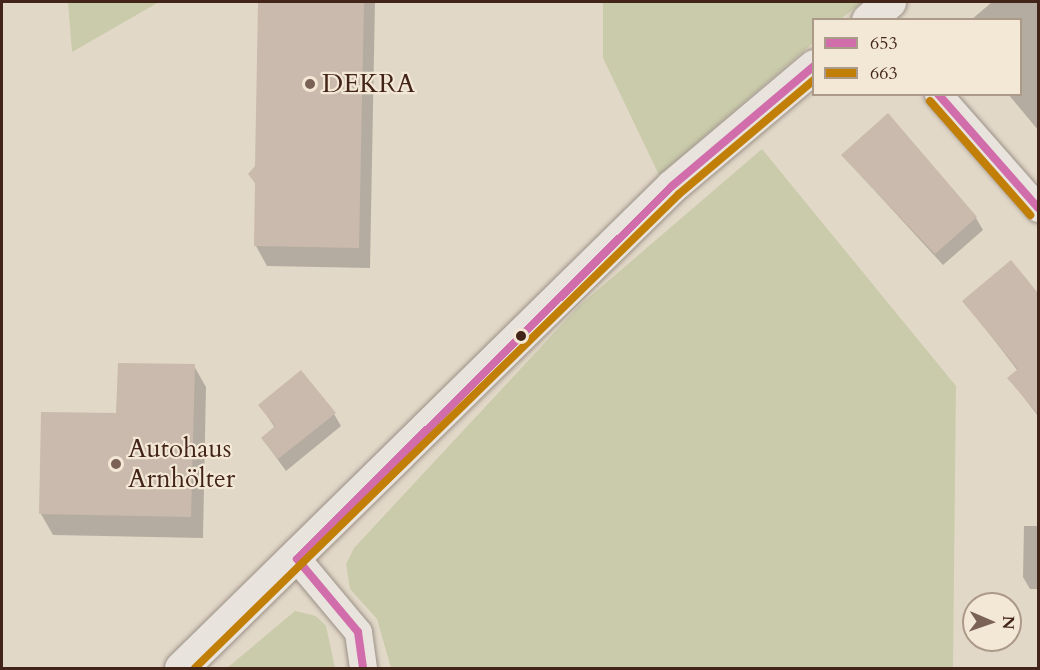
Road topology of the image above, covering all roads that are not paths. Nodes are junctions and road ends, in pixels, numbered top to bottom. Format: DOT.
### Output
graph roads {
  1 [pos="812,67"];
  2 [pos="940,96"];
  3 [pos="1038,208"];
  4 [pos="297,559"];
  5 [pos="181,669"];
  6 [pos="363,669"];
  1 -- 4 [label="street"];
  2 -- 3 [label="street"];
  4 -- 5 [label="street"];
  4 -- 6 [label="street"];
}
